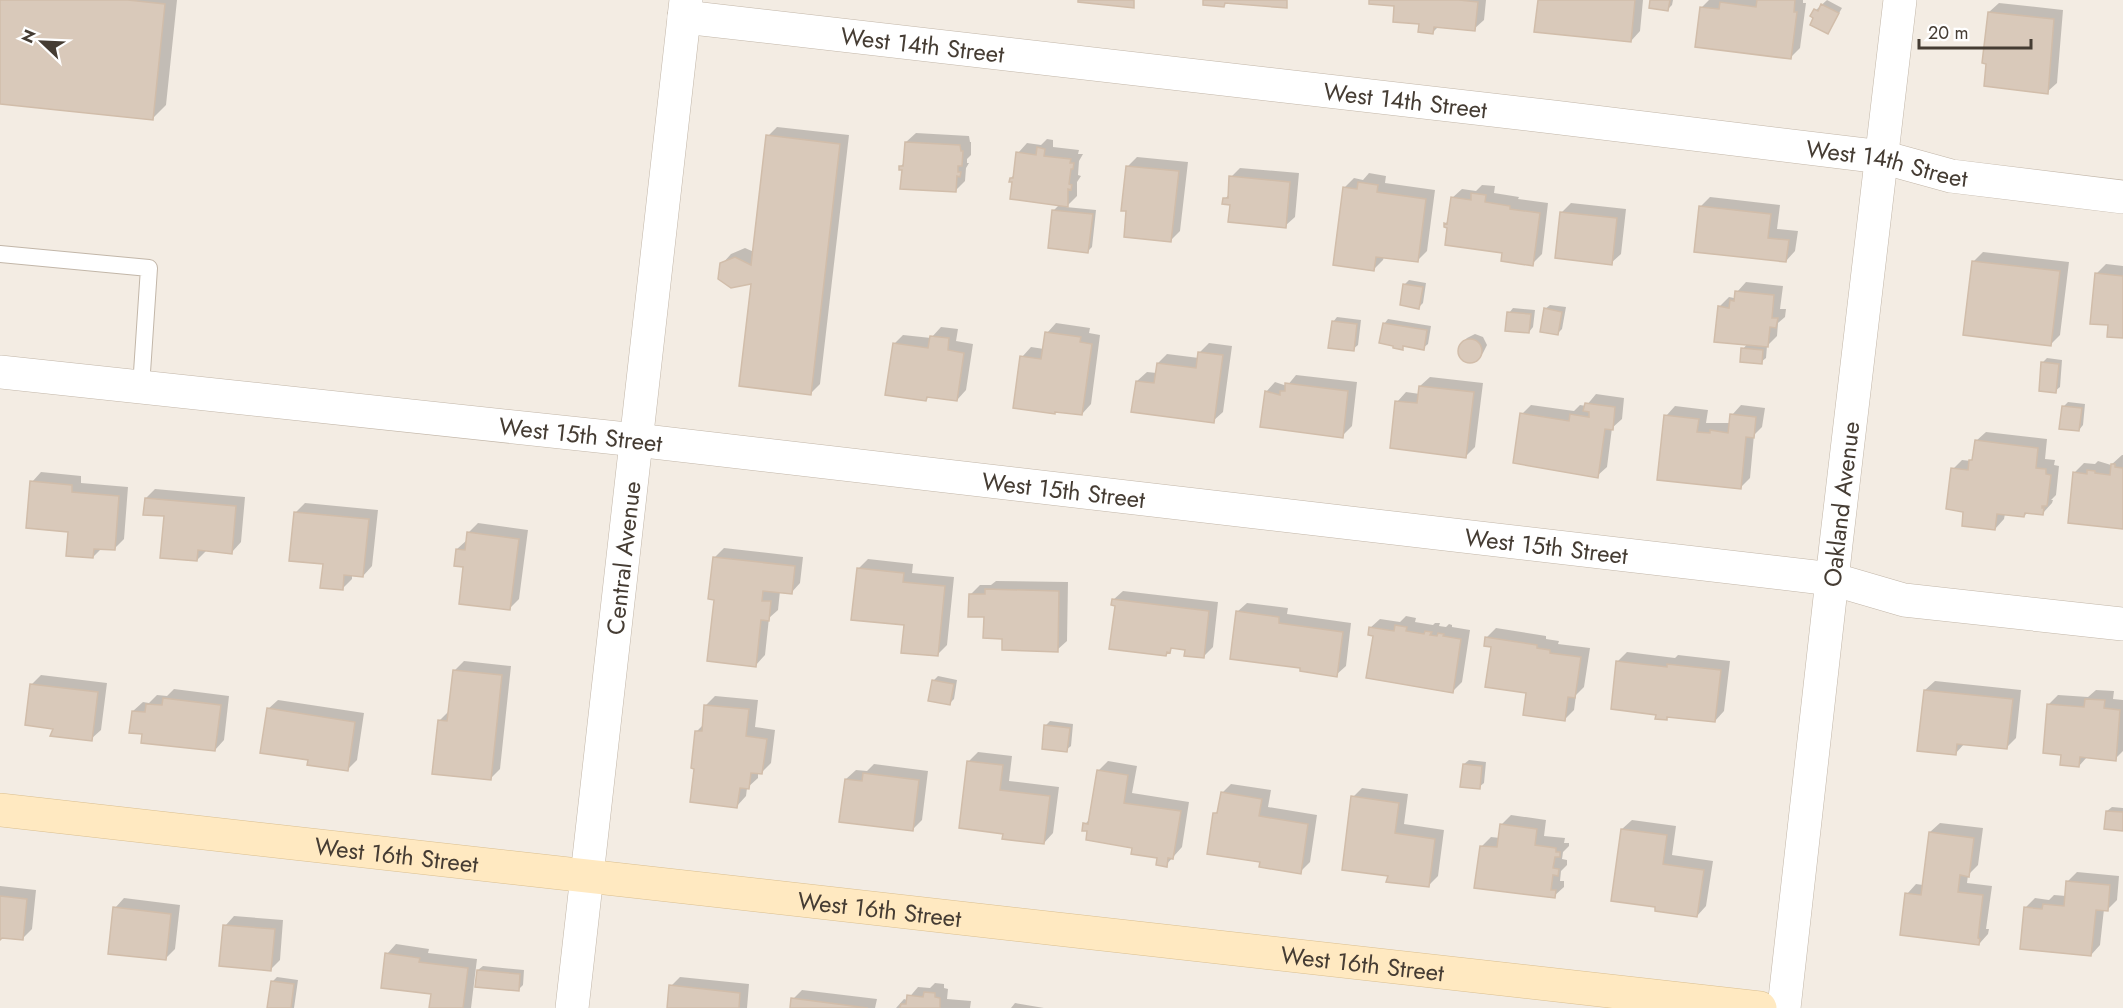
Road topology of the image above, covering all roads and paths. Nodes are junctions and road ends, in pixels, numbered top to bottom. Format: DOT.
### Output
graph roads {
  1 [pos="1900,0"];
  2 [pos="685,8"];
  3 [pos="1882,157"];
  4 [pos="2123,197"];
  5 [pos="0,254"];
  6 [pos="0,372"];
  7 [pos="141,387"];
  8 [pos="636,441"];
  9 [pos="1832,579"];
  10 [pos="2123,624"];
  11 [pos="0,810"];
  12 [pos="587,876"];
  13 [pos="572,1008"];
  14 [pos="1760,1008"];
  15 [pos="1784,1008"];
  1 -- 3 [label="street, Oakland Avenue"];
  2 -- 3 [label="street, West 14th Street"];
  2 -- 8 [label="street, Central Avenue"];
  3 -- 4 [label="street, West 14th Street"];
  3 -- 9 [label="street, Oakland Avenue"];
  5 -- 7 [label="lane"];
  6 -- 7 [label="street, West 15th Street"];
  7 -- 8 [label="street, West 15th Street"];
  8 -- 9 [label="street, West 15th Street"];
  8 -- 12 [label="street, Central Avenue"];
  9 -- 10 [label="street, West 15th Street"];
  9 -- 15 [label="street, Oakland Avenue"];
  11 -- 12 [label="street, West 16th Street"];
  12 -- 13 [label="street, Central Avenue"];
  12 -- 14 [label="street, West 16th Street"];
}
